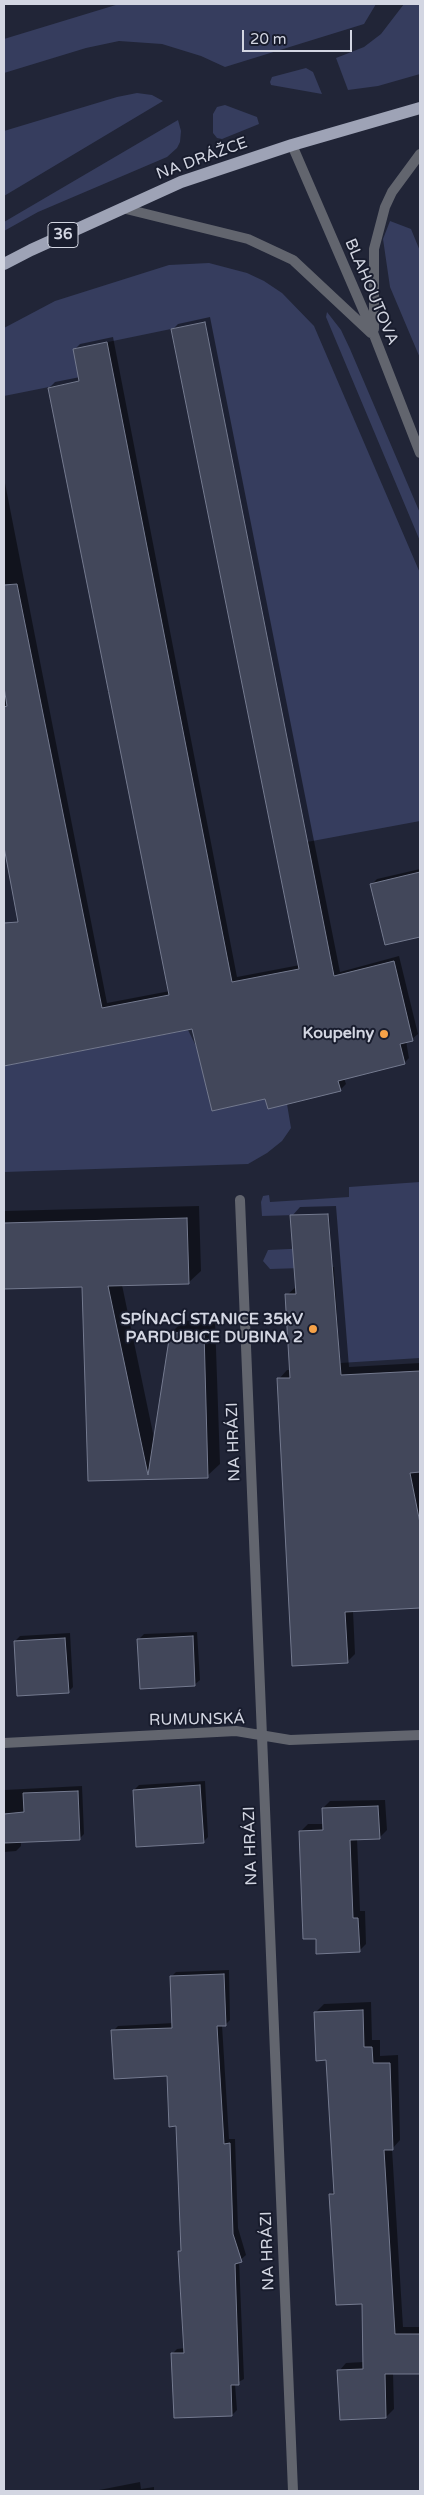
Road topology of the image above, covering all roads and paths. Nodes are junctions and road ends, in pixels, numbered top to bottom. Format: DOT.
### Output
graph roads {
  1 [pos="420,108"];
  2 [pos="292,145"];
  3 [pos="420,154"];
  4 [pos="122,208"];
  5 [pos="4,264"];
  6 [pos="374,335"];
  7 [pos="420,452"];
  8 [pos="240,1200"];
  9 [pos="262,1735"];
  10 [pos="420,1735"];
  11 [pos="4,1743"];
  12 [pos="293,2491"];
  1 -- 2 [label="main road, NA DRÁŽCE / 36"];
  2 -- 4 [label="main road, NA DRÁŽCE / 36"];
  2 -- 6 [label="street, BLAHOUTOVA"];
  3 -- 6 [label="street"];
  4 -- 5 [label="main road, NA DRÁŽCE / 36"];
  4 -- 6 [label="street"];
  6 -- 7 [label="street, BLAHOUTOVA"];
  8 -- 9 [label="street, NA HRÁZI"];
  9 -- 10 [label="street, RUMUNSKÁ"];
  9 -- 11 [label="street, RUMUNSKÁ"];
  9 -- 12 [label="street, NA HRÁZI"];
}
